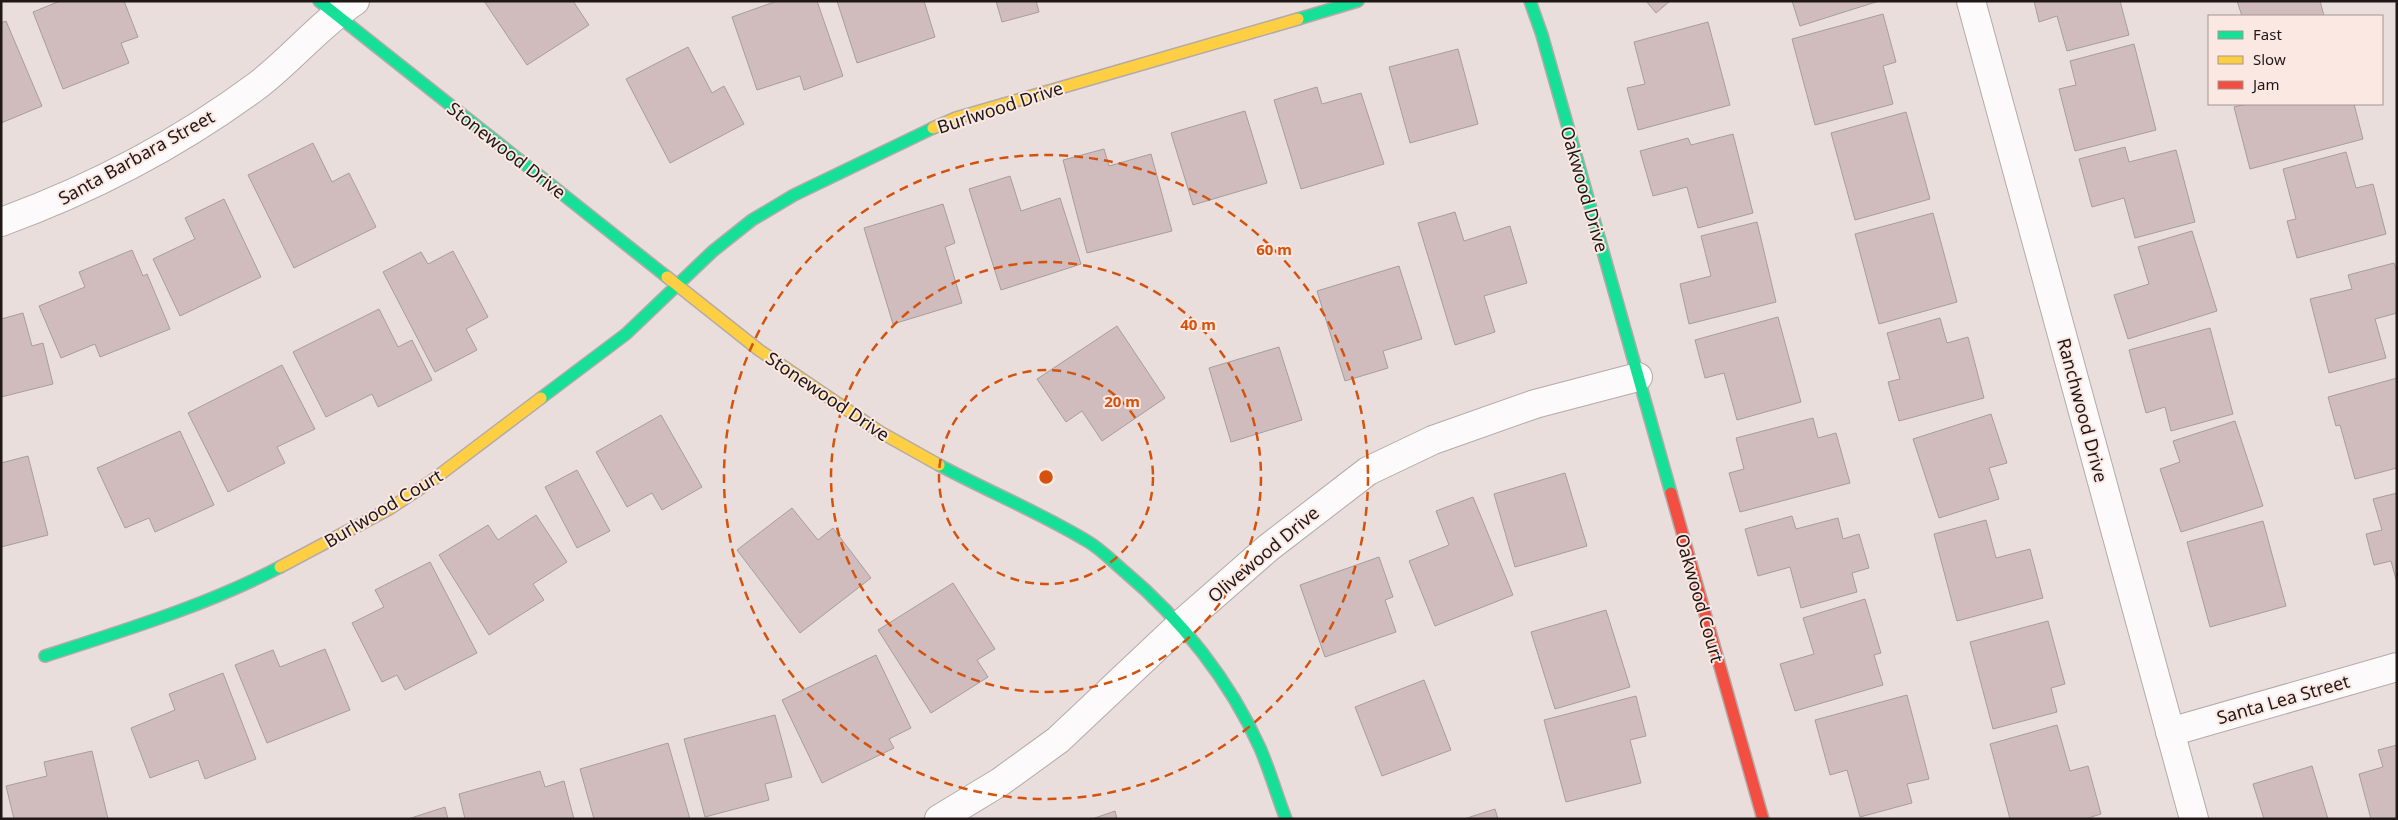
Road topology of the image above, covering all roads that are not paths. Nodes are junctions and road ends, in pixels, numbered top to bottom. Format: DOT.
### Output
graph roads {
  1 [pos="1358,1"];
  2 [pos="1530,1"];
  3 [pos="1971,1"];
  4 [pos="336,6"];
  5 [pos="1,222"];
  6 [pos="676,284"];
  7 [pos="1638,377"];
  8 [pos="1180,625"];
  9 [pos="45,656"];
  10 [pos="2397,667"];
  11 [pos="2170,732"];
  12 [pos="939,819"];
  13 [pos="1286,819"];
  14 [pos="1763,819"];
  15 [pos="2194,819"];
  1 -- 6 [label="street, Burlwood Drive"];
  2 -- 7 [label="street, Oakwood Drive"];
  3 -- 11 [label="street, Ranchwood Drive"];
  4 -- 5 [label="street, Santa Barbara Street"];
  4 -- 6 [label="street, Stonewood Drive"];
  6 -- 8 [label="street, Stonewood Drive"];
  6 -- 9 [label="street, Burlwood Court"];
  7 -- 8 [label="street, Olivewood Drive"];
  7 -- 14 [label="street, Oakwood Court"];
  8 -- 12 [label="street, Olivewood Drive"];
  8 -- 13 [label="street, Stonewood Drive"];
  10 -- 11 [label="street, Santa Lea Street"];
  11 -- 15 [label="street, Ranchwood Drive"];
}
